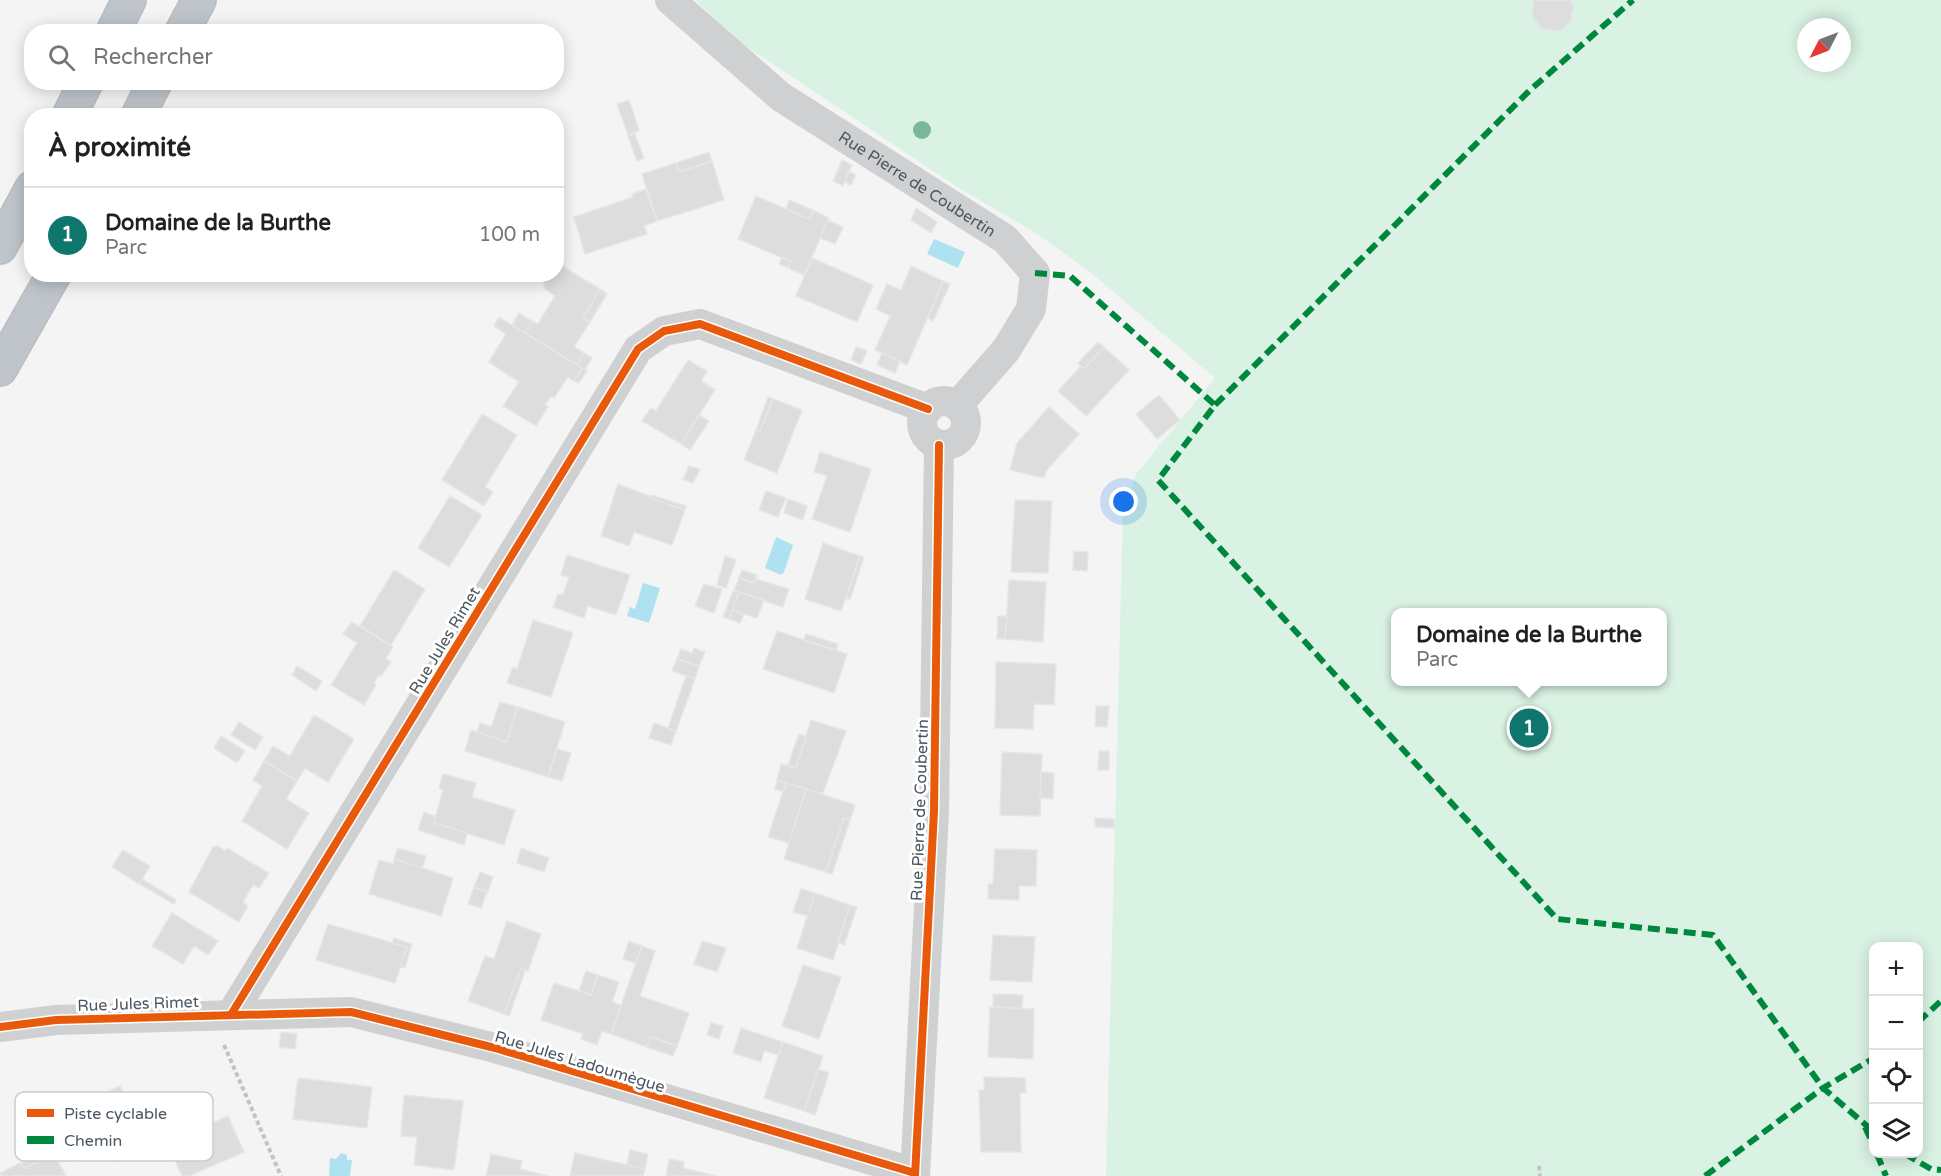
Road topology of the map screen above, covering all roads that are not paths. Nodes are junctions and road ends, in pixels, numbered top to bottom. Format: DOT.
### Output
graph roads {
  1 [pos="129,0"];
  2 [pos="199,0"];
  3 [pos="670,0"];
  4 [pos="117,24"];
  5 [pos="186,24"];
  6 [pos="82,90"];
  7 [pos="151,90"];
  8 [pos="73,108"];
  9 [pos="142,108"];
  10 [pos="24,203"];
  11 [pos="0,247"];
  12 [pos="49,282"];
  13 [pos="0,369"];
  14 [pos="957,406"];
  15 [pos="928,409"];
  16 [pos="939,445"];
  17 [pos="221,1014"];
  18 [pos="0,1027"];
  19 [pos="915,1175"];
  1 -- 4 [label="highway"];
  2 -- 5 [label="highway"];
  3 -- 14 [label="street, Rue Pierre de Coubertin"];
  6 -- 8 [label="highway"];
  7 -- 9 [label="highway"];
  10 -- 11 [label="highway"];
  12 -- 13 [label="highway"];
  14 -- 15 [label="street"];
  14 -- 16 [label="street"];
  15 -- 16 [label="street"];
  15 -- 17 [label="street, Rue Jules Rimet"];
  16 -- 19 [label="street, Rue Pierre de Coubertin"];
  17 -- 18 [label="street, Rue Jules Rimet"];
  17 -- 19 [label="street, Rue Jules Ladoumègue"];
}
